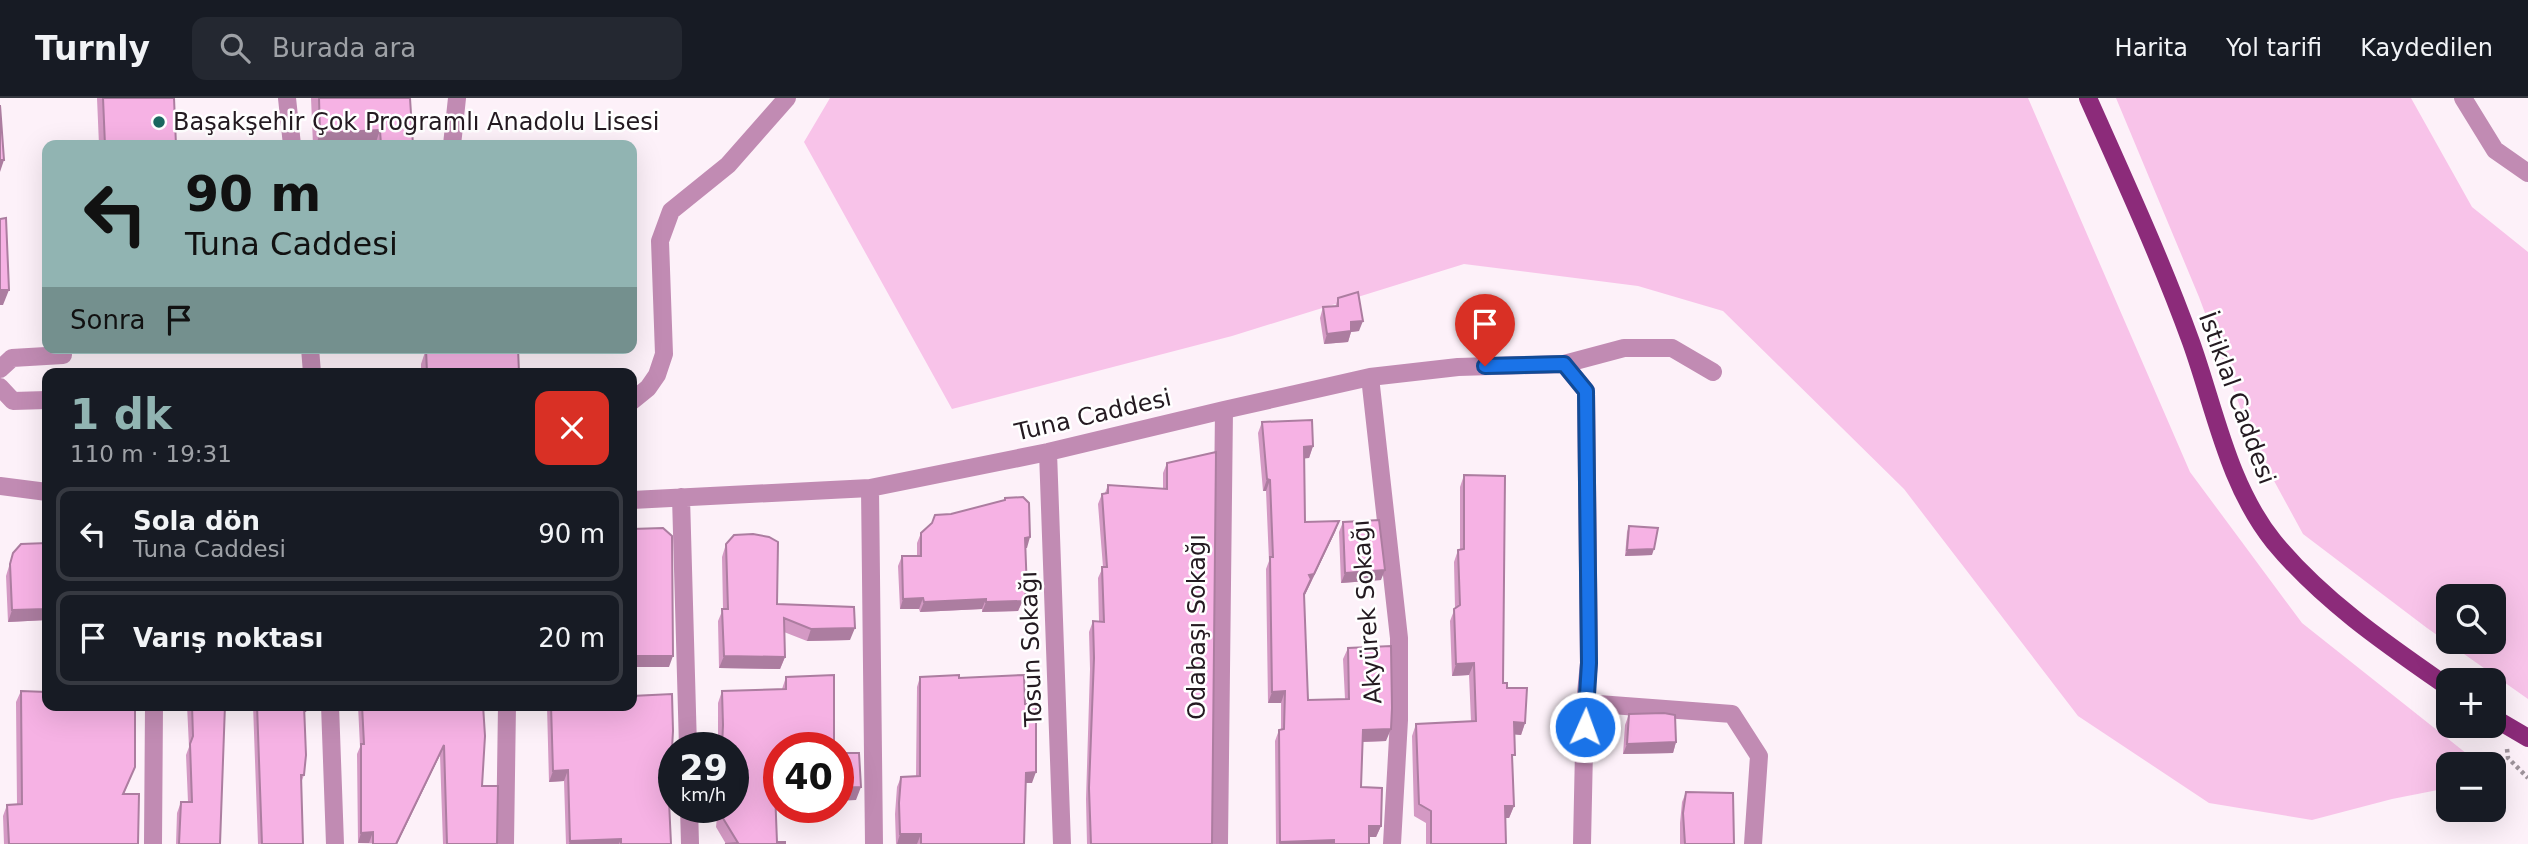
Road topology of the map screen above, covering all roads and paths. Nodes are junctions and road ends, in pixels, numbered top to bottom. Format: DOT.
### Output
graph roads {
  1 [pos="287,98"];
  2 [pos="457,98"];
  3 [pos="787,98"];
  4 [pos="2088,98"];
  5 [pos="2463,98"];
  6 [pos="291,140"];
  7 [pos="453,140"];
  8 [pos="2528,173"];
  9 [pos="63,355"];
  10 [pos="1564,364"];
  11 [pos="0,369"];
  12 [pos="1713,372"];
  13 [pos="1370,377"];
  14 [pos="0,387"];
  15 [pos="637,397"];
  16 [pos="42,400"];
  17 [pos="1224,410"];
  18 [pos="1048,452"];
  19 [pos="0,486"];
  20 [pos="870,488"];
  21 [pos="42,491"];
  22 [pos="681,498"];
  23 [pos="637,500"];
  24 [pos="2436,679"];
  25 [pos="1585,703"];
  26 [pos="155,711"];
  27 [pos="330,711"];
  28 [pos="507,711"];
  29 [pos="2506,725"];
  30 [pos="688,732"];
  31 [pos="2528,738"];
  32 [pos="689,823"];
  33 [pos="153,844"];
  34 [pos="335,844"];
  35 [pos="505,844"];
  36 [pos="690,844"];
  37 [pos="874,844"];
  38 [pos="1062,844"];
  39 [pos="1219,844"];
  40 [pos="1392,844"];
  41 [pos="1582,844"];
  42 [pos="1753,844"];
  1 -- 6 [label="street"];
  2 -- 7 [label="street"];
  3 -- 15 [label="street"];
  4 -- 24 [label="main road, İstiklal Caddesi"];
  5 -- 8 [label="street"];
  9 -- 11 [label="street"];
  10 -- 12 [label="street, Tuna Caddesi"];
  10 -- 13 [label="street, Tuna Caddesi"];
  10 -- 25 [label="street"];
  13 -- 17 [label="street, Tuna Caddesi"];
  13 -- 40 [label="street, Akyürek Sokağı"];
  14 -- 16 [label="street"];
  17 -- 18 [label="street, Tuna Caddesi"];
  17 -- 39 [label="street, Odabaşı Sokağı"];
  18 -- 20 [label="street, Tuna Caddesi"];
  18 -- 38 [label="street, Tosun Sokağı"];
  19 -- 21 [label="street"];
  20 -- 22 [label="street, Tuna Caddesi"];
  20 -- 37 [label="street"];
  22 -- 23 [label="street, Tuna Caddesi"];
  22 -- 30 [label="street"];
  25 -- 41 [label="street"];
  25 -- 42 [label="street"];
  26 -- 33 [label="street"];
  27 -- 34 [label="street"];
  28 -- 35 [label="street"];
  29 -- 31 [label="main road"];
  32 -- 36 [label="street"];
}
